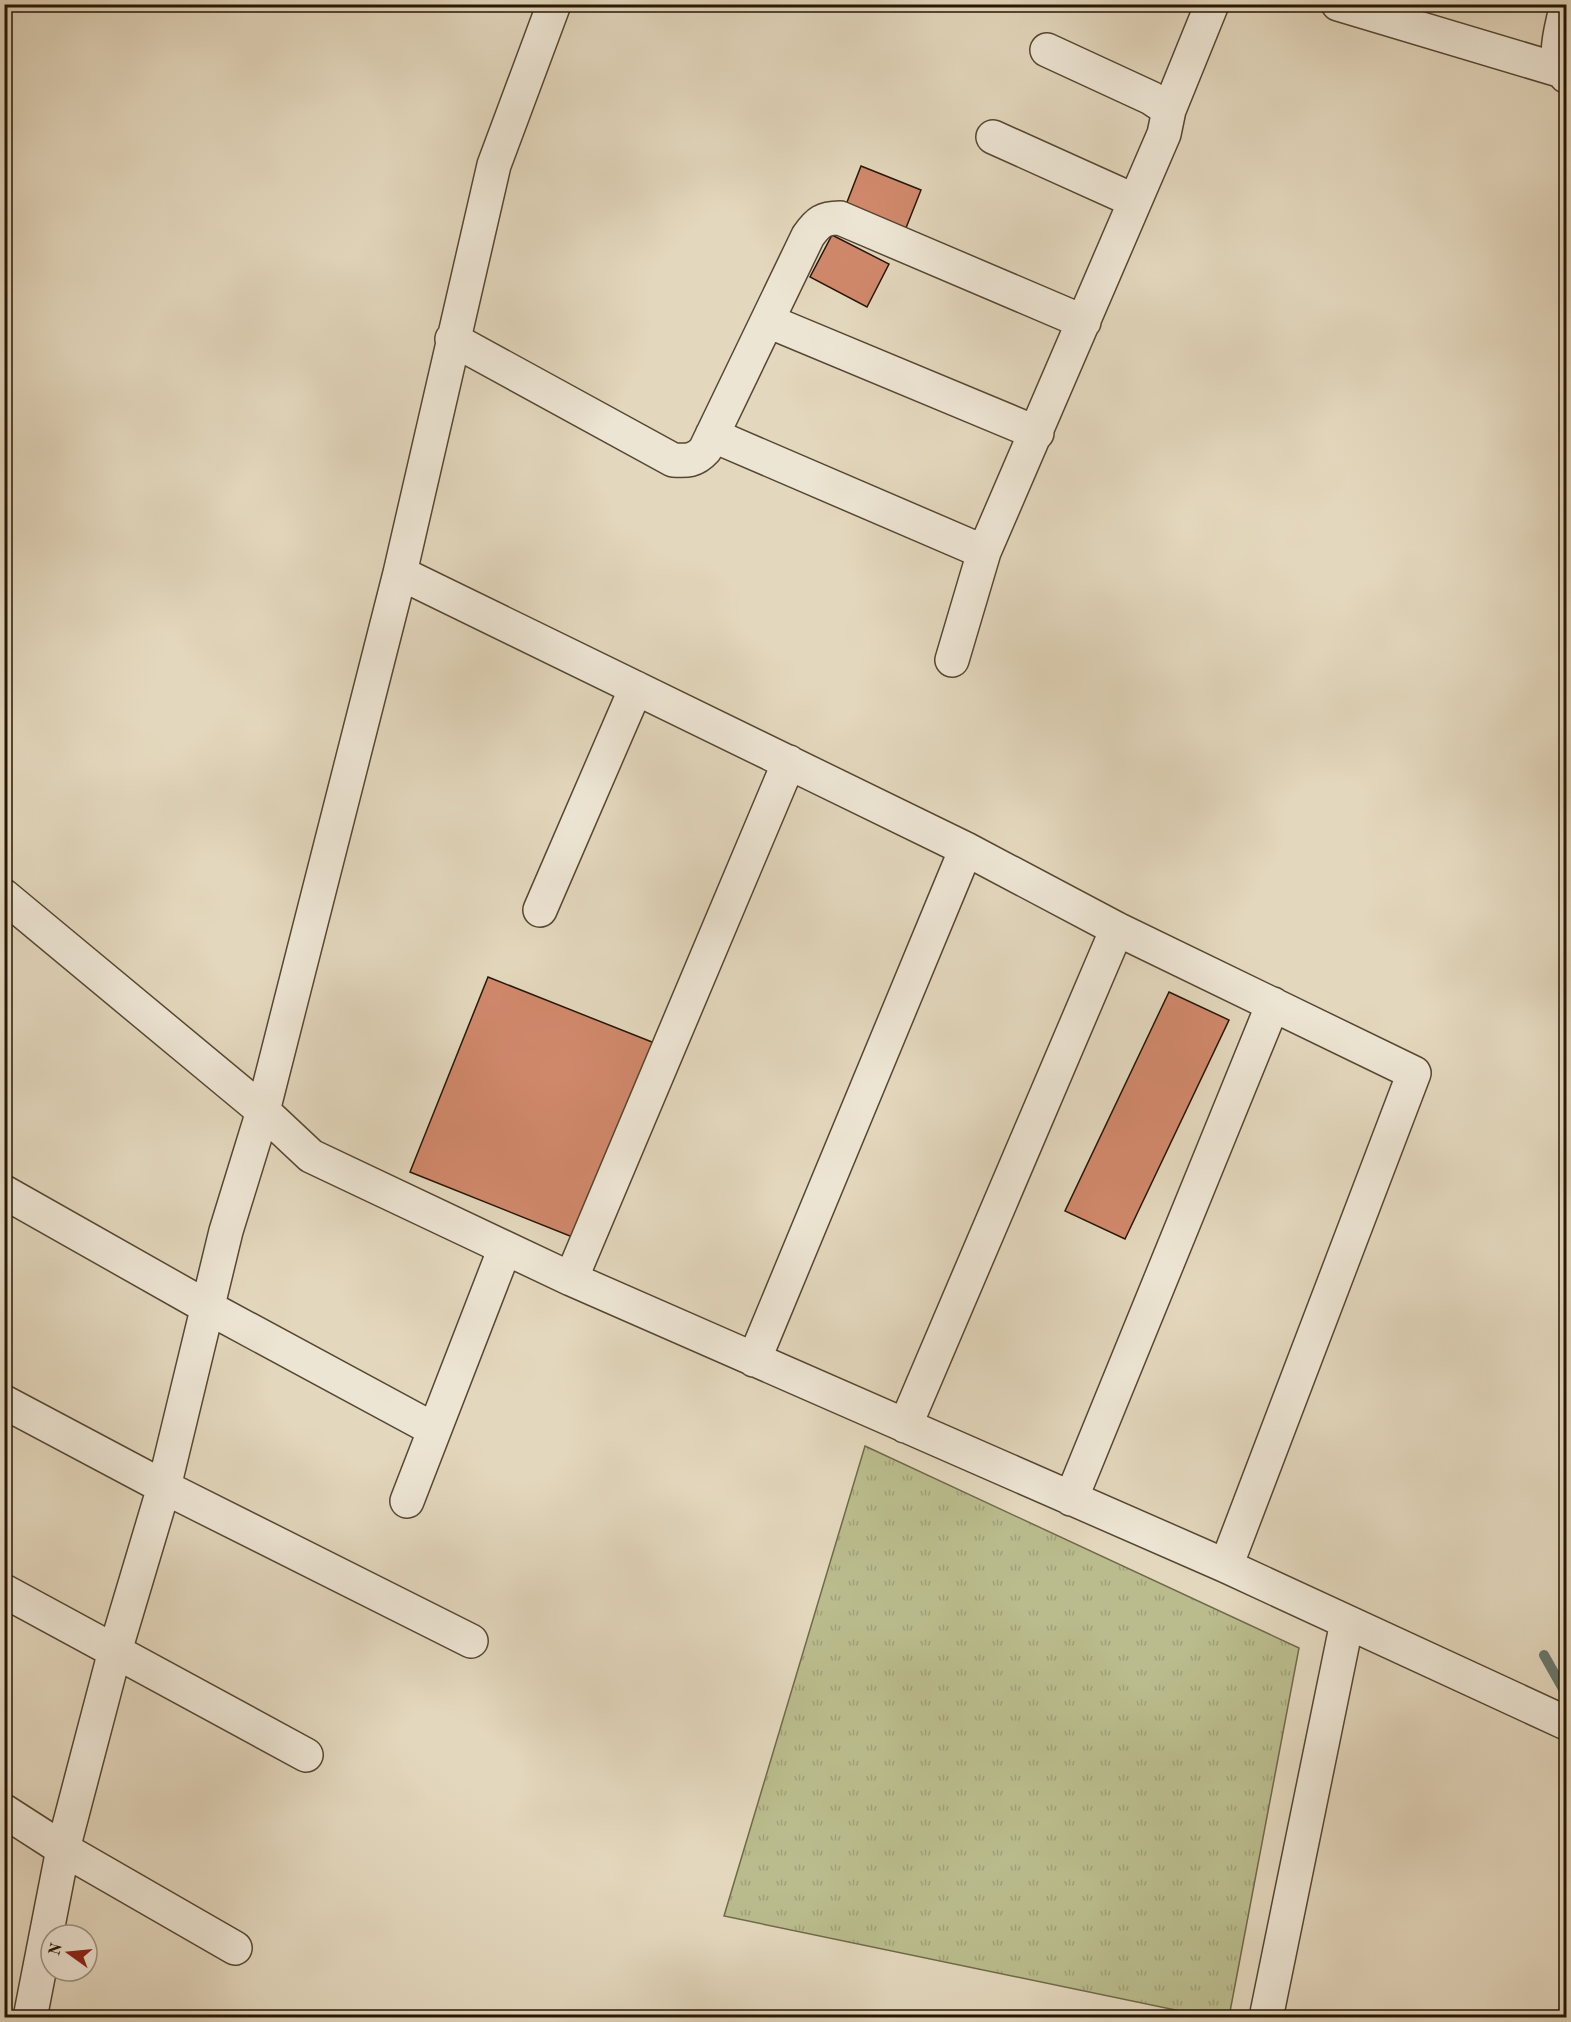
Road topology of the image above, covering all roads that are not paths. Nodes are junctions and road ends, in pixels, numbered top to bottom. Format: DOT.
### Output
graph roads {
  1 [pos="554,4"];
  2 [pos="1212,4"];
  3 [pos="1338,4"];
  4 [pos="1566,7"];
  5 [pos="1047,50"];
  6 [pos="1564,74"];
  7 [pos="1169,110"];
  8 [pos="993,137"];
  9 [pos="1135,201"];
  10 [pos="768,321"];
  11 [pos="1084,322"];
  12 [pos="452,339"];
  13 [pos="1037,433"];
  14 [pos="712,435"];
  15 [pos="984,552"];
  16 [pos="399,573"];
  17 [pos="952,660"];
  18 [pos="636,688"];
  19 [pos="789,762"];
  20 [pos="966,849"];
  21 [pos="4,896"];
  22 [pos="540,910"];
  23 [pos="1117,928"];
  24 [pos="1273,1004"];
  25 [pos="263,1111"];
  26 [pos="4,1192"];
  27 [pos="505,1248"];
  28 [pos="571,1279"];
  29 [pos="209,1308"];
  30 [pos="754,1360"];
  31 [pos="4,1402"];
  32 [pos="904,1426"];
  33 [pos="433,1429"];
  34 [pos="164,1487"];
  35 [pos="1071,1499"];
  36 [pos="406,1501"];
  37 [pos="1226,1566"];
  38 [pos="4,1591"];
  39 [pos="1347,1622"];
  40 [pos="471,1641"];
  41 [pos="114,1651"];
  42 [pos="1566,1723"];
  43 [pos="306,1755"];
  44 [pos="4,1811"];
  45 [pos="63,1849"];
  46 [pos="235,1948"];
  47 [pos="30,2018"];
  48 [pos="1266,2018"];
  1 -- 12 [label="street"];
  2 -- 7 [label="street"];
  3 -- 6 [label="street"];
  4 -- 6 [label="street"];
  5 -- 7 [label="street"];
  7 -- 9 [label="street"];
  8 -- 9 [label="street"];
  9 -- 11 [label="street"];
  10 -- 11 [label="street"];
  10 -- 13 [label="street"];
  10 -- 14 [label="street"];
  11 -- 13 [label="street"];
  12 -- 14 [label="street"];
  12 -- 16 [label="street"];
  13 -- 15 [label="street"];
  14 -- 15 [label="street"];
  15 -- 17 [label="street"];
  16 -- 18 [label="street"];
  16 -- 25 [label="street"];
  18 -- 19 [label="street"];
  18 -- 22 [label="street"];
  19 -- 20 [label="street"];
  19 -- 28 [label="street"];
  20 -- 23 [label="street"];
  20 -- 30 [label="street"];
  21 -- 25 [label="street"];
  23 -- 24 [label="street"];
  23 -- 32 [label="street"];
  24 -- 35 [label="street"];
  24 -- 37 [label="street"];
  25 -- 27 [label="street"];
  25 -- 29 [label="street"];
  26 -- 29 [label="street"];
  27 -- 28 [label="street"];
  27 -- 33 [label="street"];
  28 -- 30 [label="street"];
  29 -- 33 [label="street"];
  29 -- 34 [label="street"];
  30 -- 32 [label="street"];
  31 -- 34 [label="street"];
  32 -- 35 [label="street"];
  33 -- 36 [label="street"];
  34 -- 40 [label="street"];
  34 -- 41 [label="street"];
  35 -- 37 [label="street"];
  37 -- 39 [label="street"];
  38 -- 41 [label="street"];
  39 -- 42 [label="street"];
  39 -- 48 [label="street"];
  41 -- 43 [label="street"];
  41 -- 45 [label="street"];
  44 -- 45 [label="street"];
  45 -- 46 [label="street"];
  45 -- 47 [label="street"];
}
